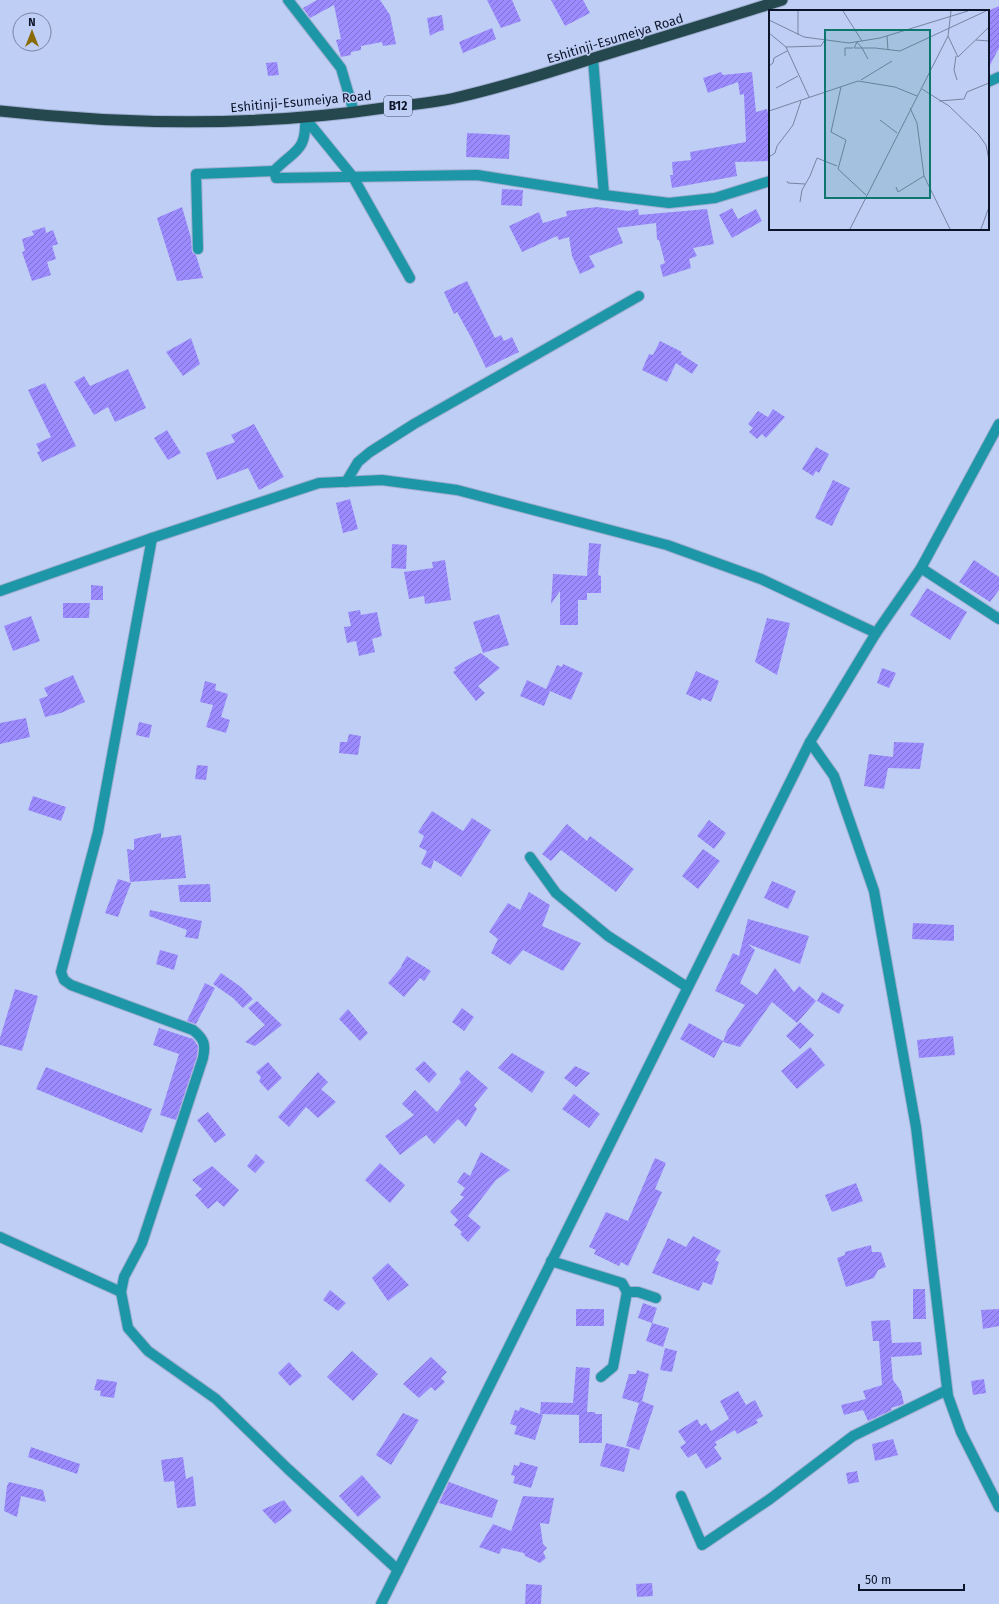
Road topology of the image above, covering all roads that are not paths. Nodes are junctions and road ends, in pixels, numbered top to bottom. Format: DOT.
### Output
graph roads {
  1 [pos="288,0"];
  2 [pos="782,0"];
  3 [pos="593,59"];
  4 [pos="999,77"];
  5 [pos="989,82"];
  6 [pos="0,111"];
  7 [pos="354,112"];
  8 [pos="305,118"];
  9 [pos="274,171"];
  10 [pos="353,177"];
  11 [pos="769,181"];
  12 [pos="604,195"];
  13 [pos="198,249"];
  14 [pos="410,278"];
  15 [pos="640,296"];
  16 [pos="999,424"];
  17 [pos="346,482"];
  18 [pos="152,538"];
  19 [pos="921,568"];
  20 [pos="0,591"];
  21 [pos="999,619"];
  22 [pos="876,633"];
  23 [pos="810,742"];
  24 [pos="530,857"];
  25 [pos="688,987"];
  26 [pos="0,1237"];
  27 [pos="551,1261"];
  28 [pos="121,1292"];
  29 [pos="627,1292"];
  30 [pos="656,1298"];
  31 [pos="601,1377"];
  32 [pos="947,1390"];
  33 [pos="681,1496"];
  34 [pos="999,1507"];
  35 [pos="398,1570"];
  36 [pos="381,1604"];
  1 -- 7 [label="street"];
  2 -- 3 [label="highway, Eshitinji-Esumeiya Road / B12"];
  3 -- 7 [label="highway, Eshitinji-Esumeiya Road / B12"];
  3 -- 12 [label="street"];
  4 -- 5 [label="street"];
  6 -- 8 [label="highway, Eshitinji-Esumeiya Road / B12"];
  7 -- 8 [label="highway, Eshitinji-Esumeiya Road / B12"];
  8 -- 9 [label="street"];
  8 -- 10 [label="street"];
  9 -- 10 [label="street"];
  9 -- 13 [label="street"];
  10 -- 12 [label="street"];
  10 -- 14 [label="street"];
  11 -- 12 [label="street"];
  15 -- 17 [label="street"];
  16 -- 19 [label="street"];
  17 -- 18 [label="street"];
  17 -- 22 [label="street"];
  18 -- 20 [label="street"];
  18 -- 28 [label="street"];
  19 -- 21 [label="street"];
  19 -- 22 [label="street"];
  22 -- 23 [label="street"];
  23 -- 25 [label="street"];
  23 -- 32 [label="street"];
  24 -- 25 [label="street"];
  25 -- 27 [label="street"];
  26 -- 28 [label="street"];
  27 -- 29 [label="street"];
  27 -- 35 [label="street"];
  28 -- 35 [label="street"];
  29 -- 30 [label="street"];
  29 -- 31 [label="street"];
  32 -- 33 [label="street"];
  32 -- 34 [label="street"];
  35 -- 36 [label="street"];
}
